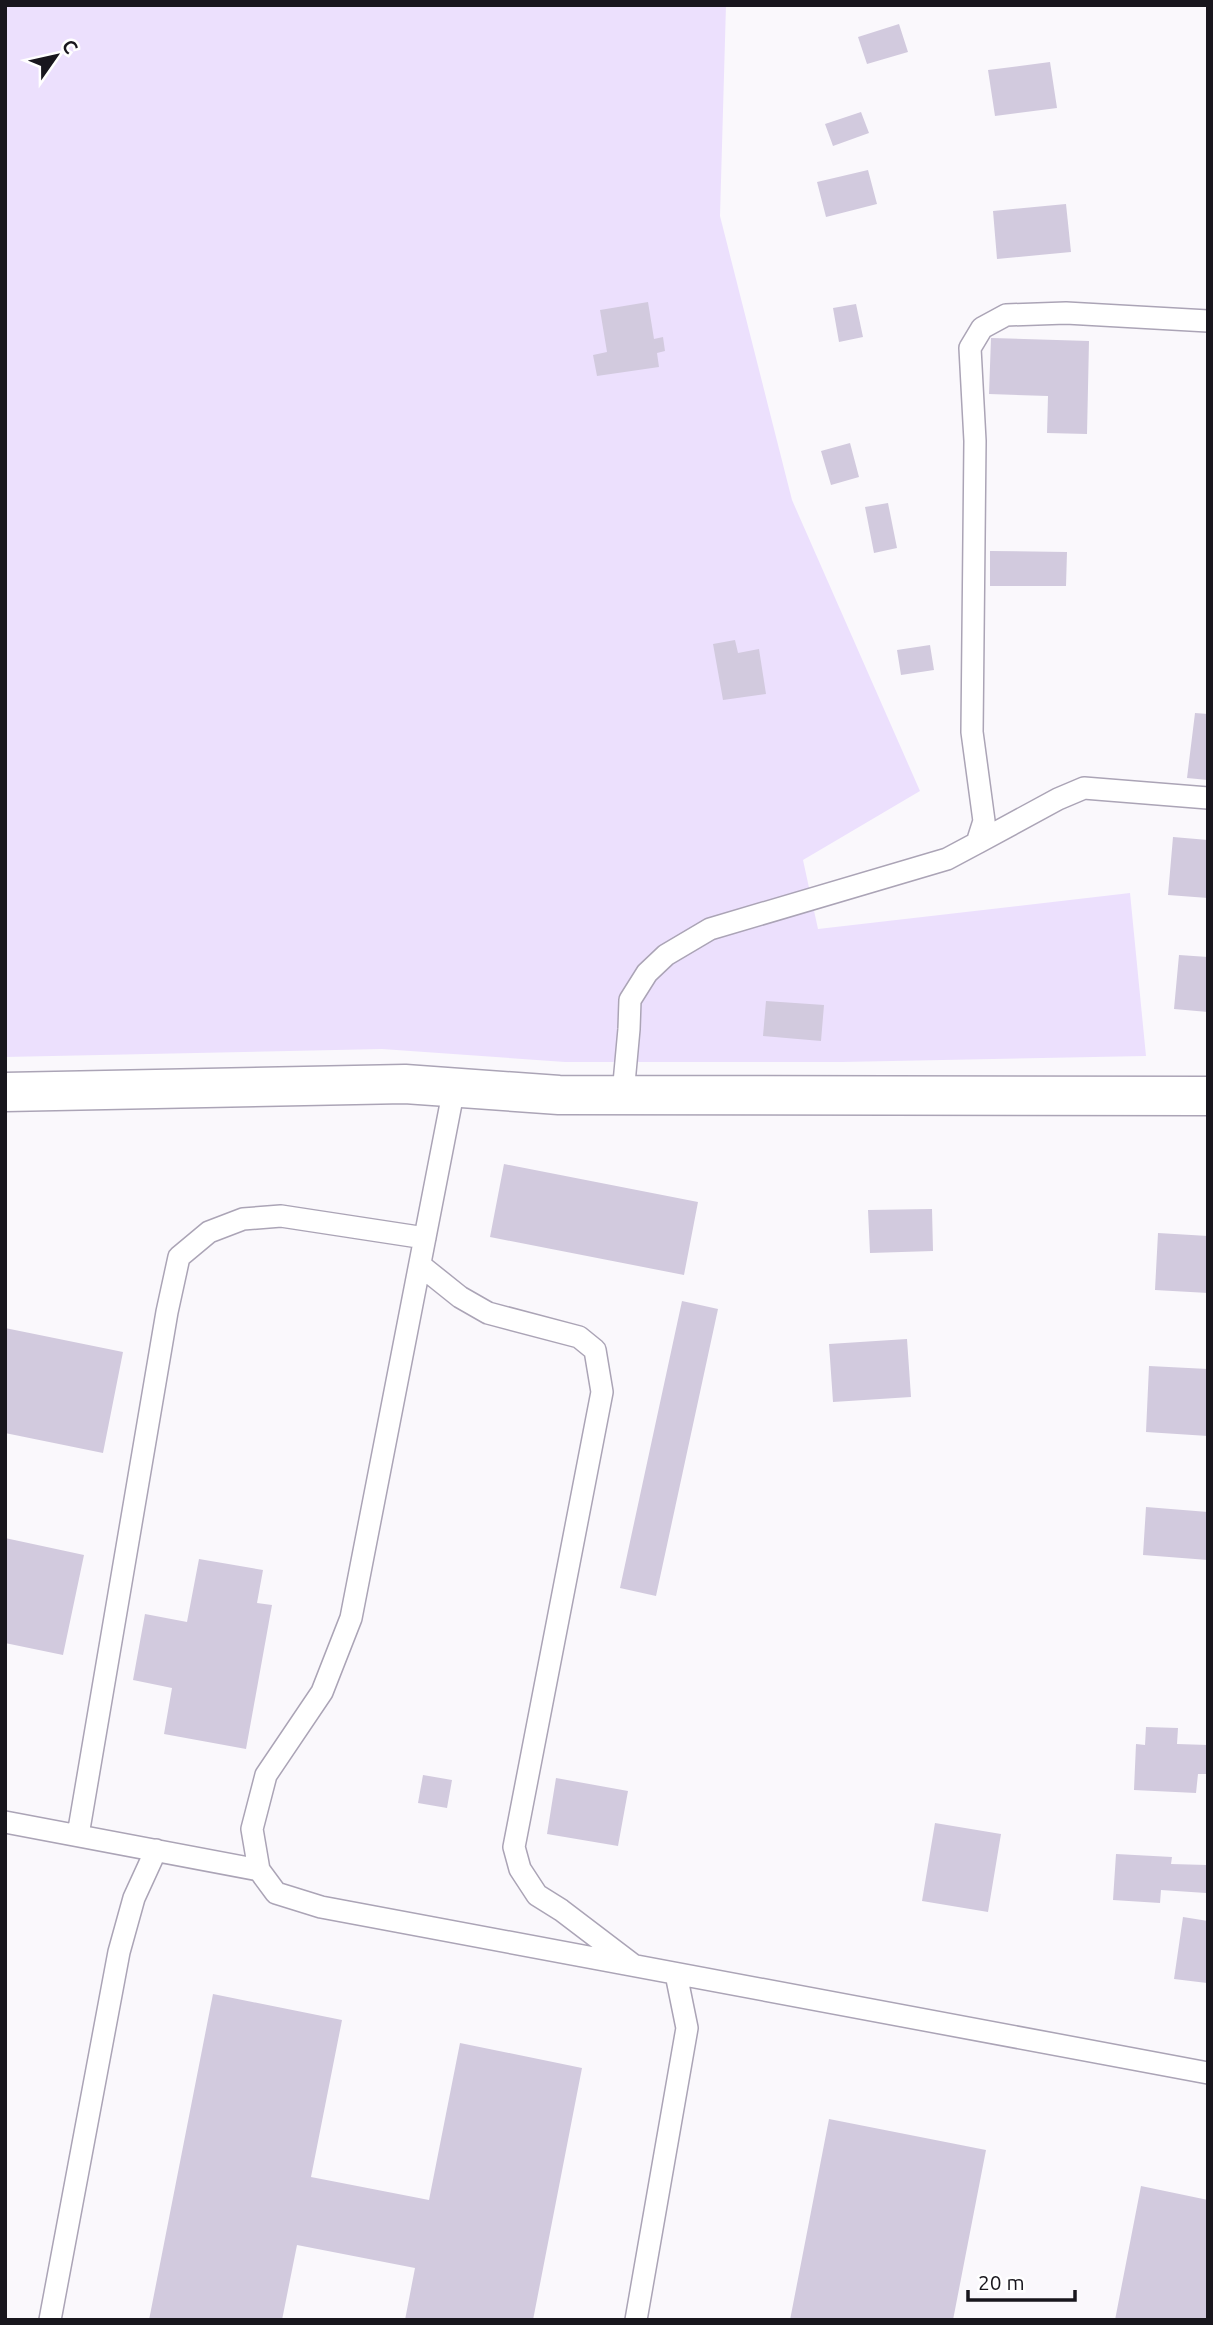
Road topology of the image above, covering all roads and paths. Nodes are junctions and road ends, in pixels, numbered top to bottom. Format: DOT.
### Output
graph roads {
  1 [pos="1208,321"];
  2 [pos="1208,798"];
  3 [pos="977,843"];
  4 [pos="454,1088"];
  5 [pos="5,1092"];
  6 [pos="623,1094"];
  7 [pos="1208,1096"];
  8 [pos="425,1238"];
  9 [pos="420,1265"];
  10 [pos="5,1822"];
  11 [pos="78,1835"];
  12 [pos="156,1850"];
  13 [pos="259,1870"];
  14 [pos="634,1966"];
  15 [pos="677,1974"];
  16 [pos="1208,2073"];
  17 [pos="50,2320"];
  18 [pos="636,2320"];
  1 -- 3 [label="lane"];
  2 -- 3 [label="lane"];
  3 -- 6 [label="lane"];
  4 -- 5 [label="street"];
  4 -- 6 [label="street"];
  4 -- 8 [label="lane"];
  6 -- 7 [label="street"];
  8 -- 9 [label="lane"];
  8 -- 11 [label="lane"];
  9 -- 13 [label="lane"];
  9 -- 14 [label="lane"];
  10 -- 11 [label="lane"];
  11 -- 12 [label="lane"];
  12 -- 13 [label="lane"];
  12 -- 17 [label="lane"];
  13 -- 14 [label="lane"];
  14 -- 15 [label="lane"];
  15 -- 16 [label="lane"];
  15 -- 18 [label="lane"];
}
